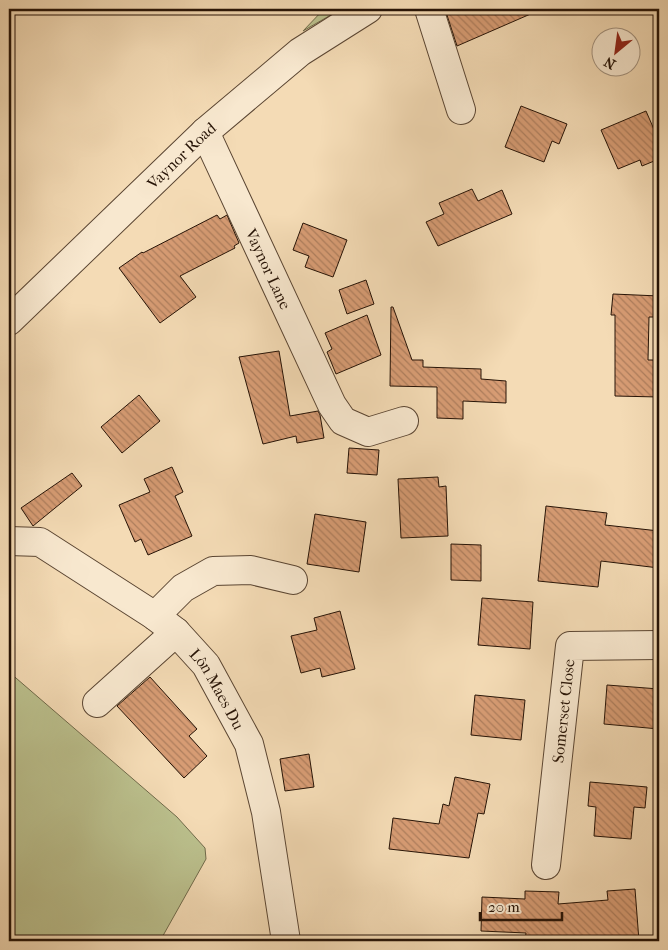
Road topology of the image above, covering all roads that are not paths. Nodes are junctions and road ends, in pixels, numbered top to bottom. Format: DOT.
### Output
graph roads {
  1 [pos="368,9"];
  2 [pos="429,9"];
  3 [pos="461,110"];
  4 [pos="205,132"];
  5 [pos="9,321"];
  6 [pos="404,421"];
  7 [pos="9,540"];
  8 [pos="293,580"];
  9 [pos="166,624"];
  10 [pos="659,645"];
  11 [pos="97,703"];
  12 [pos="546,865"];
  13 [pos="286,941"];
  1 -- 4 [label="street, Vaynor Road"];
  2 -- 3 [label="street"];
  4 -- 5 [label="street, Vaynor Road"];
  4 -- 6 [label="street, Vaynor Lane"];
  7 -- 9 [label="street, Lôn Maes Du"];
  8 -- 9 [label="street"];
  9 -- 11 [label="street"];
  9 -- 13 [label="street, Lôn Maes Du"];
  10 -- 12 [label="street, Somerset Close"];
}
